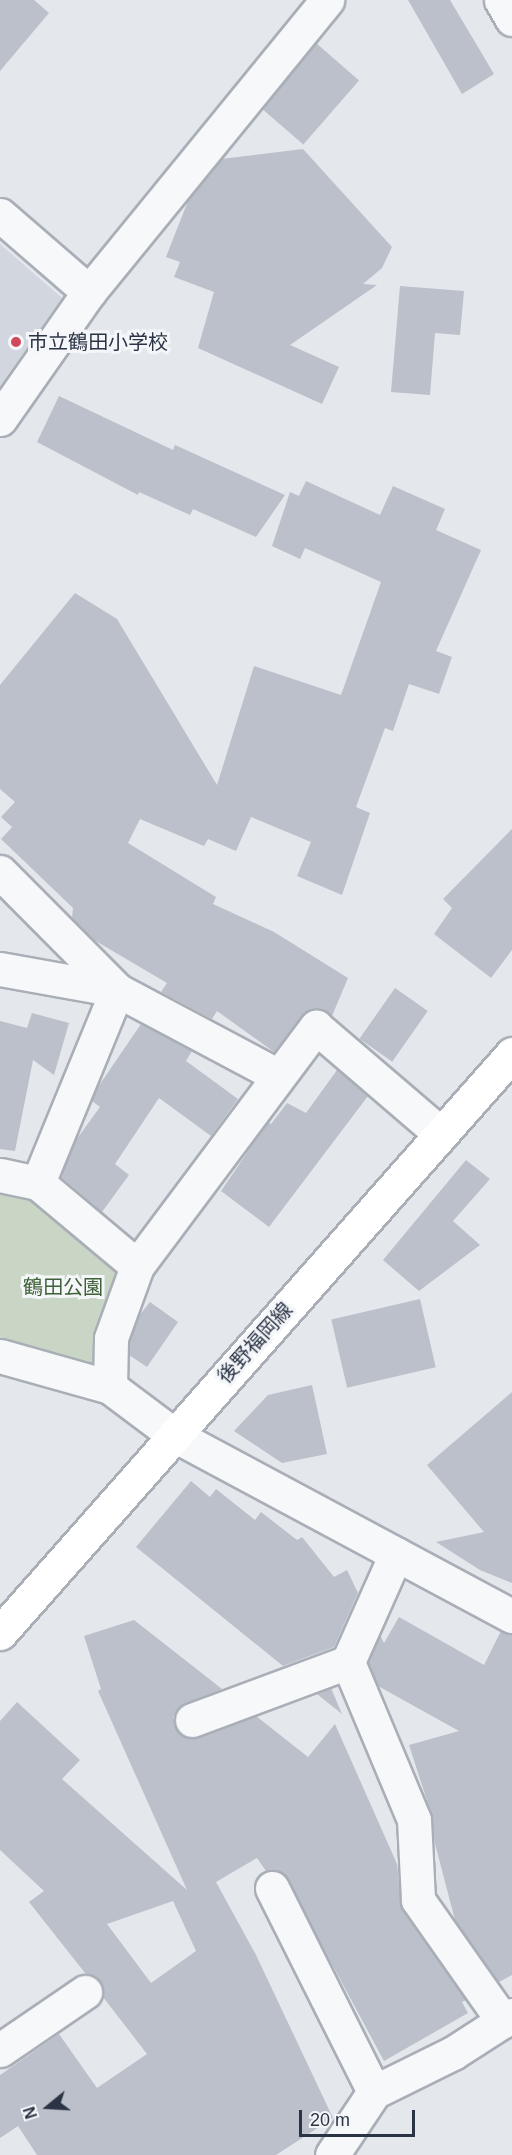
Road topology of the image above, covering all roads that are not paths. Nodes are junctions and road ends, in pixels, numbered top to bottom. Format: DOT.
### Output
graph roads {
  1 [pos="327,0"];
  2 [pos="501,0"];
  3 [pos="512,19"];
  4 [pos="0,215"];
  5 [pos="88,292"];
  6 [pos="0,419"];
  7 [pos="0,872"];
  8 [pos="0,969"];
  9 [pos="117,990"];
  10 [pos="512,1054"];
  11 [pos="277,1075"];
  12 [pos="441,1134"];
  13 [pos="0,1175"];
  14 [pos="38,1183"];
  15 [pos="137,1266"];
  16 [pos="0,1356"];
  17 [pos="110,1387"];
  18 [pos="174,1435"];
  19 [pos="396,1554"];
  20 [pos="512,1616"];
  21 [pos="0,1633"];
  22 [pos="348,1662"];
  23 [pos="192,1720"];
  24 [pos="272,1888"];
  25 [pos="85,1992"];
  26 [pos="507,2018"];
  27 [pos="0,2050"];
  28 [pos="374,2092"];
  29 [pos="332,2155"];
  1 -- 5 [label="street"];
  2 -- 3 [label="street"];
  4 -- 5 [label="street"];
  5 -- 6 [label="street"];
  7 -- 9 [label="street"];
  8 -- 9 [label="street"];
  9 -- 11 [label="street"];
  9 -- 14 [label="street"];
  10 -- 12 [label="main road, 後野福岡線"];
  11 -- 12 [label="street"];
  11 -- 15 [label="street"];
  12 -- 18 [label="main road, 後野福岡線"];
  13 -- 14 [label="street"];
  14 -- 15 [label="street"];
  15 -- 17 [label="street"];
  16 -- 17 [label="street"];
  17 -- 18 [label="street"];
  18 -- 19 [label="street"];
  18 -- 21 [label="main road, 後野福岡線"];
  19 -- 20 [label="street"];
  19 -- 22 [label="street"];
  22 -- 23 [label="street"];
  22 -- 26 [label="street"];
  24 -- 28 [label="street"];
  25 -- 27 [label="street"];
  26 -- 28 [label="street"];
  28 -- 29 [label="street"];
}
